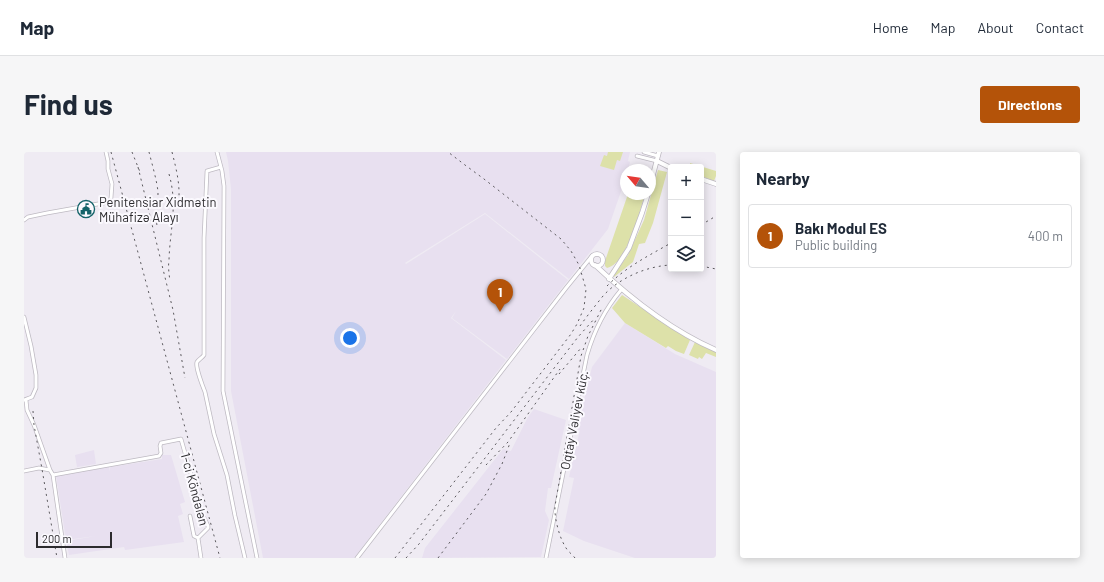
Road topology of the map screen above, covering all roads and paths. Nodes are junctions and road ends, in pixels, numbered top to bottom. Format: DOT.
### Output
graph roads {
  1 [pos="106,152"];
  2 [pos="217,152"];
  3 [pos="644,152"];
  4 [pos="659,154"];
  5 [pos="637,156"];
  6 [pos="657,161"];
  7 [pos="656,165"];
  8 [pos="668,166"];
  9 [pos="221,167"];
  10 [pos="704,180"];
  11 [pos="716,184"];
  12 [pos="646,200"];
  13 [pos="24,220"];
  14 [pos="592,256"];
  15 [pos="586,263"];
  16 [pos="595,265"];
  17 [pos="609,279"];
  18 [pos="621,290"];
  19 [pos="24,317"];
  20 [pos="716,350"];
  21 [pos="25,400"];
  22 [pos="50,470"];
  23 [pos="24,471"];
  24 [pos="53,475"];
  25 [pos="190,516"];
  26 [pos="198,538"];
  27 [pos="65,558"];
  28 [pos="201,558"];
  29 [pos="245,558"];
  30 [pos="257,558"];
  31 [pos="357,558"];
  32 [pos="546,558"];
  1 -- 13 [label="street"];
  2 -- 9 [label="street"];
  3 -- 4 [label="street"];
  4 -- 6 [label="street"];
  5 -- 6 [label="street"];
  6 -- 7 [label="street"];
  6 -- 8 [label="street"];
  9 -- 29 [label="street"];
  9 -- 30 [label="street"];
  10 -- 11 [label="street"];
  12 -- 17 [label="street"];
  14 -- 15 [label="street"];
  14 -- 16 [label="street"];
  14 -- 16 [label="street"];
  15 -- 16 [label="street"];
  15 -- 31 [label="street"];
  16 -- 17 [label="street"];
  17 -- 18 [label="street"];
  18 -- 20 [label="street"];
  18 -- 32 [label="street, Oqtay Vəliyev küç."];
  19 -- 21 [label="street"];
  21 -- 22 [label="street"];
  22 -- 23 [label="street"];
  22 -- 24 [label="street"];
  24 -- 26 [label="street, 1-ci Köndələn"];
  24 -- 27 [label="street"];
  25 -- 26 [label="street"];
  26 -- 28 [label="street, 1-ci Köndələn"];
}
